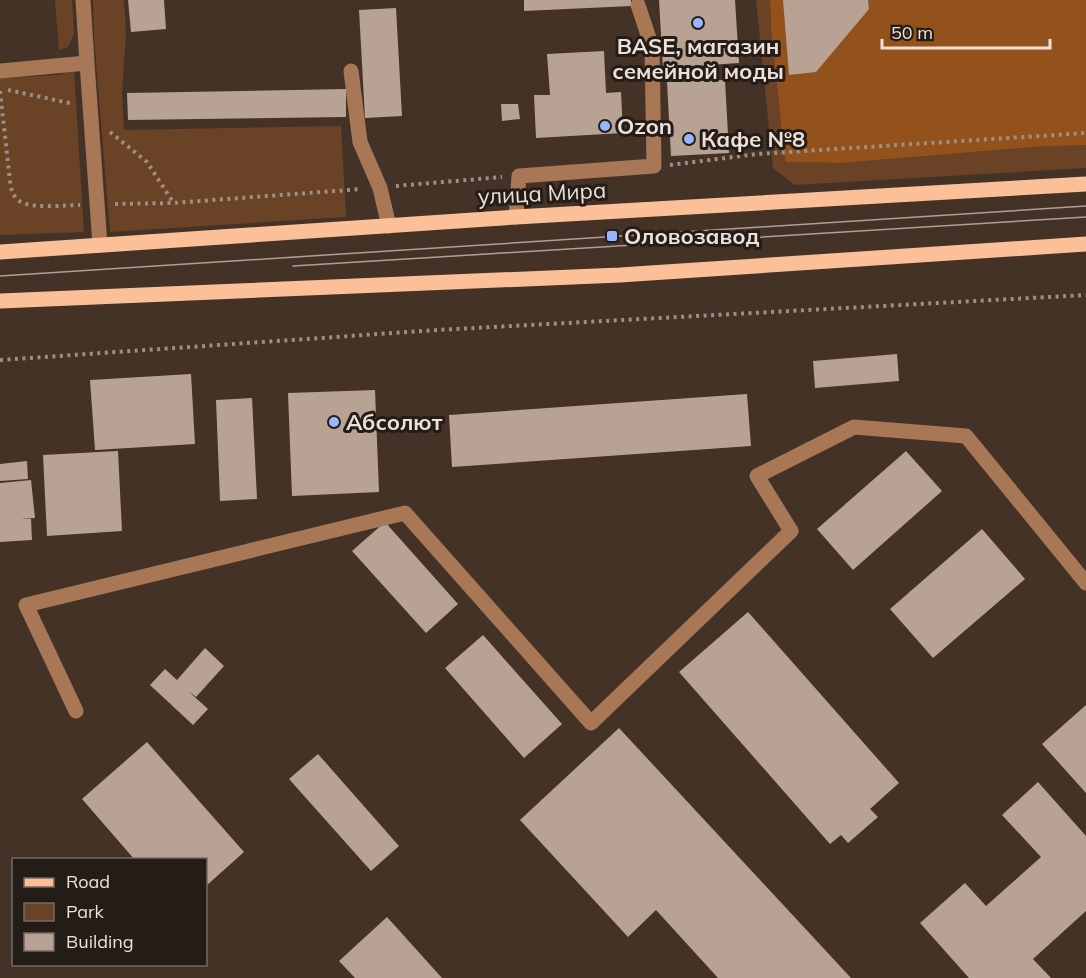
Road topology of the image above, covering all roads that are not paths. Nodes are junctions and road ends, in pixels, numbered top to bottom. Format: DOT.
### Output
graph roads {
  1 [pos="83,0"];
  2 [pos="638,5"];
  3 [pos="87,63"];
  4 [pos="0,71"];
  5 [pos="351,71"];
  6 [pos="1086,184"];
  7 [pos="516,217"];
  8 [pos="389,226"];
  9 [pos="1086,244"];
  10 [pos="100,245"];
  11 [pos="0,252"];
  12 [pos="0,301"];
  13 [pos="1086,583"];
  14 [pos="76,711"];
  1 -- 3 [label="street"];
  2 -- 7 [label="street"];
  3 -- 4 [label="street"];
  3 -- 10 [label="street"];
  5 -- 8 [label="street"];
  6 -- 7 [label="main road, улица Мира"];
  7 -- 8 [label="main road, улица Мира"];
  8 -- 10 [label="main road, улица Мира"];
  9 -- 12 [label="main road"];
  10 -- 11 [label="main road, улица Мира"];
  13 -- 14 [label="street"];
}
